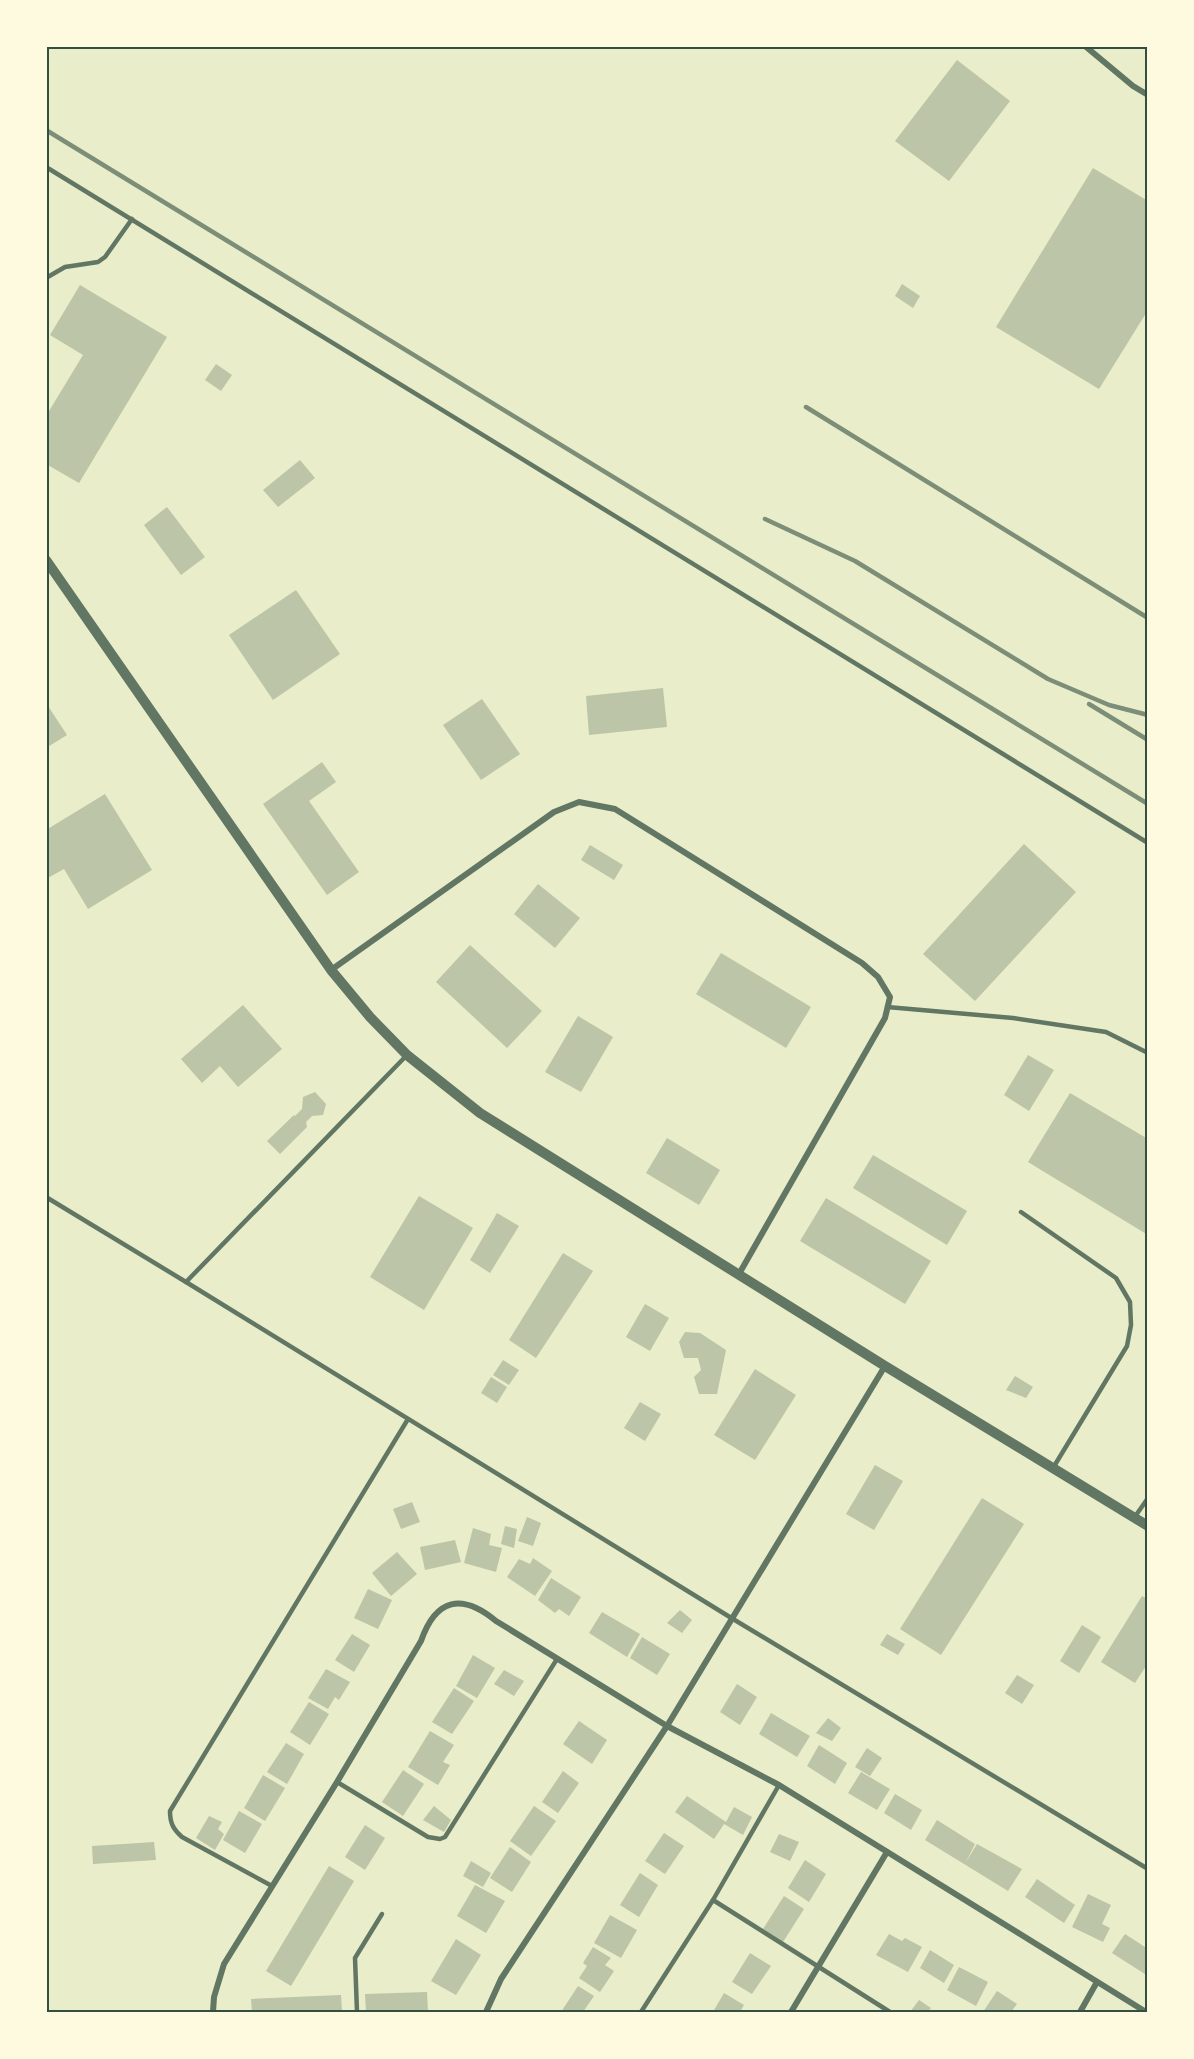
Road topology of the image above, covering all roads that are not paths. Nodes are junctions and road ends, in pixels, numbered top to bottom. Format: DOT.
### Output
graph roads {
  1 [pos="1085,46"];
  2 [pos="1148,95"];
  3 [pos="46,167"];
  4 [pos="132,219"];
  5 [pos="46,278"];
  6 [pos="46,560"];
  7 [pos="1148,843"];
  8 [pos="332,970"];
  9 [pos="887,1007"];
  10 [pos="1148,1053"];
  11 [pos="407,1055"];
  12 [pos="46,1197"];
  13 [pos="1021,1212"];
  14 [pos="739,1274"];
  15 [pos="186,1281"];
  16 [pos="885,1366"];
  17 [pos="408,1419"];
  18 [pos="1053,1468"];
  19 [pos="1148,1498"];
  20 [pos="1134,1518"];
  21 [pos="1148,1526"];
  22 [pos="732,1619"];
  23 [pos="557,1659"];
  24 [pos="667,1726"];
  25 [pos="337,1782"];
  26 [pos="779,1785"];
  27 [pos="886,1852"];
  28 [pos="1148,1869"];
  29 [pos="272,1886"];
  30 [pos="713,1900"];
  31 [pos="382,1914"];
  32 [pos="818,1967"];
  33 [pos="1097,1982"];
  34 [pos="1146,2010"];
  35 [pos="213,2013"];
  36 [pos="357,2013"];
  37 [pos="486,2013"];
  38 [pos="641,2013"];
  39 [pos="791,2013"];
  40 [pos="890,2013"];
  41 [pos="1080,2013"];
  1 -- 2 [label="street"];
  3 -- 4 [label="lane"];
  4 -- 5 [label="lane"];
  4 -- 7 [label="lane"];
  6 -- 8 [label="street"];
  8 -- 9 [label="street"];
  8 -- 11 [label="street"];
  9 -- 10 [label="lane"];
  9 -- 14 [label="street"];
  11 -- 14 [label="street"];
  11 -- 15 [label="lane"];
  12 -- 15 [label="lane"];
  13 -- 18 [label="lane"];
  14 -- 16 [label="street"];
  15 -- 17 [label="lane"];
  16 -- 18 [label="street"];
  16 -- 22 [label="street"];
  17 -- 22 [label="lane"];
  17 -- 29 [label="lane"];
  18 -- 20 [label="street"];
  19 -- 20 [label="lane"];
  20 -- 21 [label="street"];
  22 -- 24 [label="street"];
  22 -- 28 [label="lane"];
  23 -- 24 [label="street"];
  23 -- 25 [label="lane"];
  23 -- 25 [label="street"];
  24 -- 26 [label="street"];
  24 -- 37 [label="street"];
  25 -- 29 [label="street"];
  26 -- 27 [label="street"];
  26 -- 30 [label="lane"];
  27 -- 32 [label="street"];
  27 -- 33 [label="street"];
  29 -- 35 [label="street"];
  30 -- 32 [label="lane"];
  30 -- 38 [label="lane"];
  31 -- 36 [label="lane"];
  32 -- 39 [label="street"];
  32 -- 40 [label="lane"];
  33 -- 34 [label="street"];
  33 -- 41 [label="street"];
}
